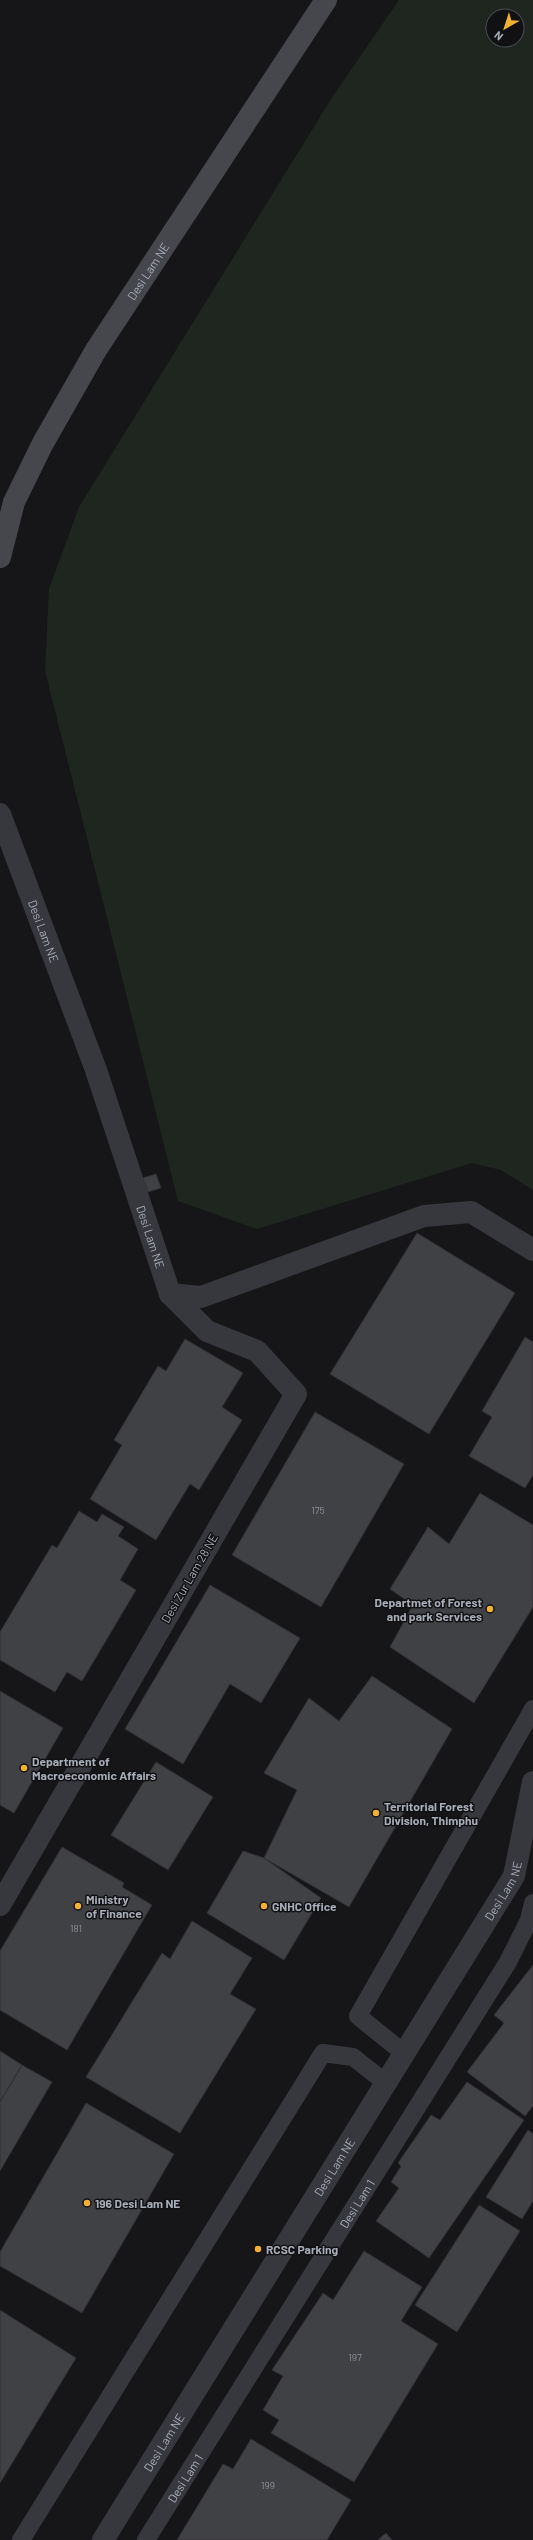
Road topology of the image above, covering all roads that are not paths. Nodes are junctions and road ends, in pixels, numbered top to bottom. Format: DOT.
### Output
graph roads {
  1 [pos="326,0"];
  2 [pos="0,557"];
  3 [pos="0,814"];
  4 [pos="533,1250"];
  5 [pos="170,1294"];
  6 [pos="533,1709"];
  7 [pos="533,1782"];
  8 [pos="533,1903"];
  9 [pos="0,1905"];
  10 [pos="405,2054"];
  11 [pos="386,2083"];
  12 [pos="20,2540"];
  13 [pos="103,2540"];
  14 [pos="146,2540"];
  1 -- 2 [label="main road, Desi Lam NE"];
  3 -- 5 [label="street, Desi Lam NE"];
  4 -- 5 [label="street"];
  5 -- 9 [label="street, Desi Zur Lam 28 NE"];
  6 -- 10 [label="lane"];
  7 -- 10 [label="street, Desi Lam NE"];
  8 -- 14 [label="lane, Desi Lam 1"];
  10 -- 11 [label="street, Desi Lam NE"];
  11 -- 12 [label="lane"];
  11 -- 13 [label="street, Desi Lam NE"];
}
